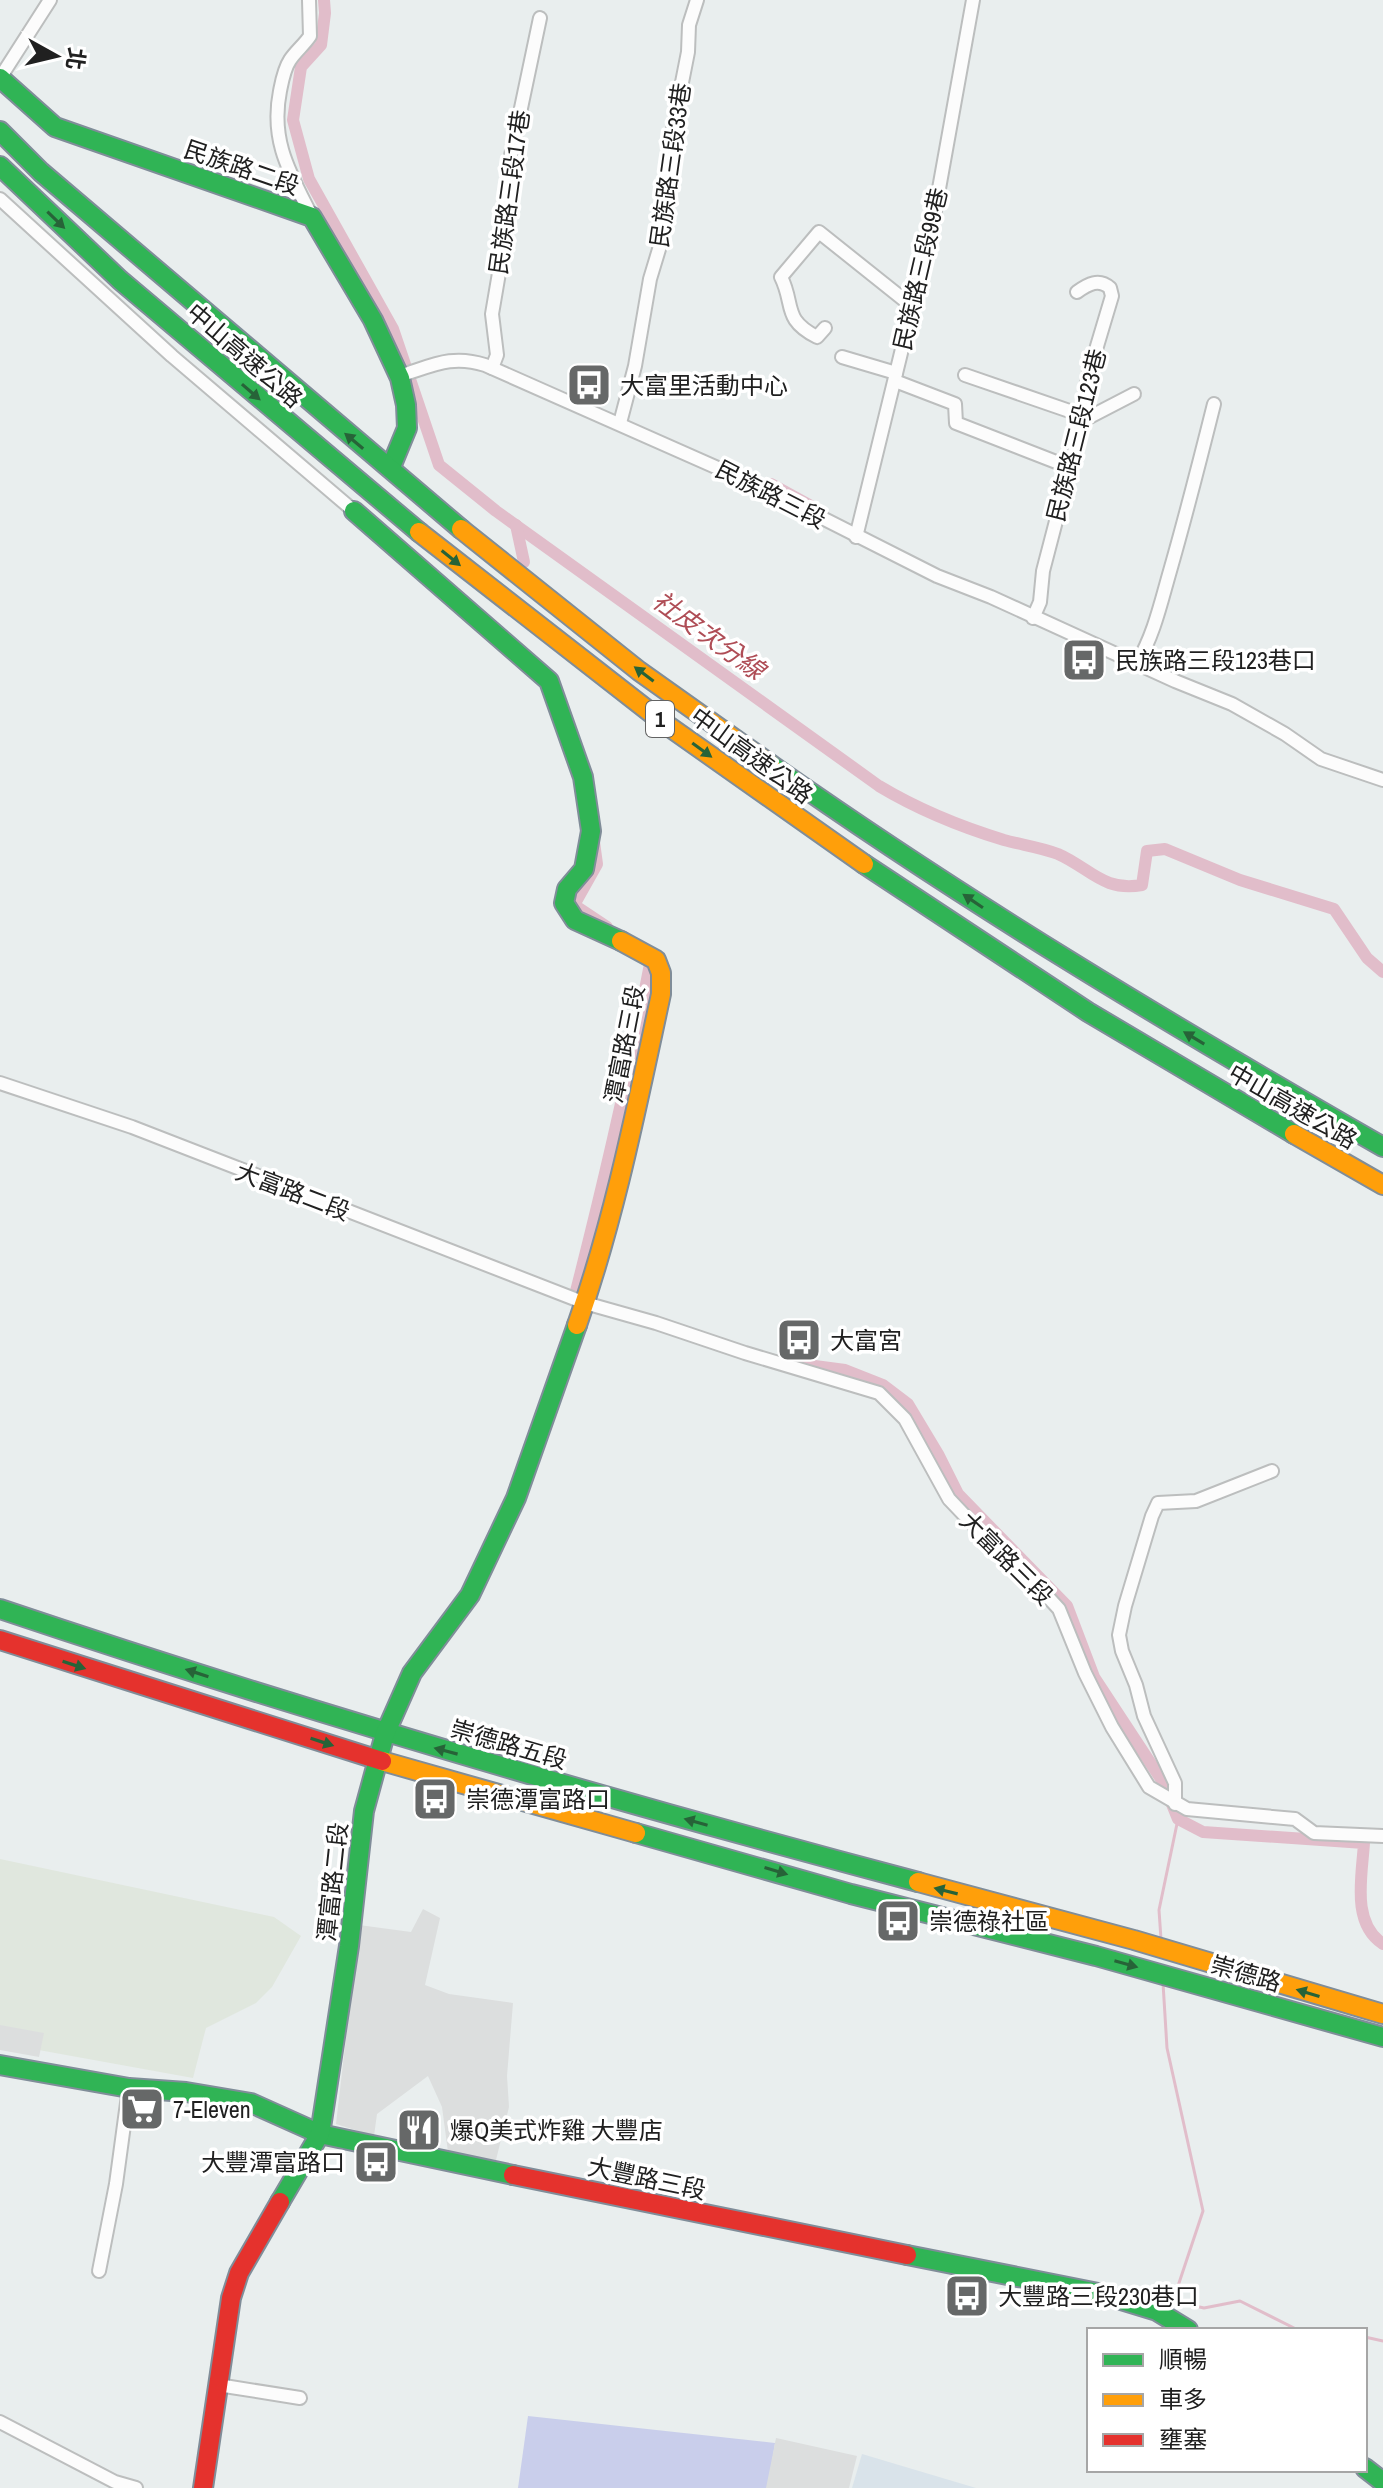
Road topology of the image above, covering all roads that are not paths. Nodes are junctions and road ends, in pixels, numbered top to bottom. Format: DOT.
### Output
graph roads {
  1 [pos="50,0"];
  2 [pos="309,0"];
  3 [pos="697,0"];
  4 [pos="973,0"];
  5 [pos="540,18"];
  6 [pos="0,78"];
  7 [pos="0,131"];
  8 [pos="0,166"];
  9 [pos="0,199"];
  10 [pos="312,217"];
  11 [pos="1077,292"];
  12 [pos="913,307"];
  13 [pos="825,328"];
  14 [pos="842,357"];
  15 [pos="492,368"];
  16 [pos="406,374"];
  17 [pos="965,375"];
  18 [pos="896,377"];
  19 [pos="1134,394"];
  20 [pos="1214,404"];
  21 [pos="1080,419"];
  22 [pos="620,423"];
  23 [pos="393,462"];
  24 [pos="1069,467"];
  25 [pos="354,511"];
  26 [pos="856,537"];
  27 [pos="1033,618"];
  28 [pos="1137,663"];
  29 [pos="1383,780"];
  30 [pos="0,1083"];
  31 [pos="1383,1147"];
  32 [pos="1383,1185"];
  33 [pos="585,1303"];
  34 [pos="1272,1471"];
  35 [pos="0,1609"];
  36 [pos="0,1640"];
  37 [pos="385,1734"];
  38 [pos="377,1760"];
  39 [pos="1175,1804"];
  40 [pos="1383,1836"];
  41 [pos="1103,1932"];
  42 [pos="1383,2014"];
  43 [pos="1383,2037"];
  44 [pos="0,2065"];
  45 [pos="129,2088"];
  46 [pos="320,2134"];
  47 [pos="99,2271"];
  48 [pos="1186,2328"];
  49 [pos="218,2385"];
  50 [pos="300,2398"];
  51 [pos="0,2422"];
  52 [pos="1367,2470"];
  53 [pos="1383,2482"];
  54 [pos="136,2488"];
  55 [pos="203,2488"];
  1 -- 6 [label="street, 民族路二段"];
  2 -- 10 [label="street"];
  3 -- 22 [label="street, 民族路三段33巷"];
  4 -- 12 [label="street, 民族路三段99巷"];
  5 -- 15 [label="street, 民族路三段17巷"];
  6 -- 10 [label="main road, 民族路二段"];
  31 -- 7 [label="main road, 中山高速公路 / 1, one-way"];
  8 -- 32 [label="main road, 中山高速公路 / 1, one-way"];
  9 -- 25 [label="street"];
  10 -- 16 [label="main road, 民族路二段"];
  11 -- 21 [label="street, 民族路三段123巷"];
  12 -- 13 [label="street"];
  12 -- 18 [label="street, 民族路三段99巷"];
  14 -- 18 [label="street"];
  15 -- 16 [label="street, 民族路三段"];
  15 -- 22 [label="street, 民族路三段"];
  16 -- 23 [label="main road"];
  17 -- 21 [label="street"];
  18 -- 24 [label="street"];
  18 -- 26 [label="street, 民族路三段99巷"];
  19 -- 21 [label="street"];
  20 -- 28 [label="street"];
  21 -- 24 [label="street, 民族路三段123巷"];
  22 -- 26 [label="street, 民族路三段"];
  24 -- 27 [label="street, 民族路三段123巷"];
  25 -- 33 [label="main road, 潭富路三段"];
  26 -- 27 [label="street, 民族路三段"];
  27 -- 28 [label="street, 民族路三段"];
  28 -- 29 [label="street, 民族路三段"];
  30 -- 33 [label="street, 大富路二段"];
  33 -- 37 [label="main road, 潭富路二段"];
  33 -- 39 [label="street, 大富路三段"];
  34 -- 39 [label="street"];
  37 -- 35 [label="main road, 崇德路五段, one-way"];
  36 -- 38 [label="main road, one-way"];
  37 -- 38 [label="main road, 潭富路二段"];
  41 -- 37 [label="main road, 崇德路五段, one-way"];
  38 -- 43 [label="main road, 崇德路, one-way"];
  38 -- 46 [label="main road, 潭富路二段"];
  39 -- 40 [label="street, 大富路三段"];
  42 -- 41 [label="main road, 崇德路, one-way"];
  44 -- 45 [label="main road, 大豐路三段"];
  45 -- 46 [label="main road, 大豐路三段"];
  45 -- 47 [label="street"];
  46 -- 48 [label="main road, 大豐路三段"];
  46 -- 49 [label="main road, 潭富路二段"];
  49 -- 50 [label="street"];
  49 -- 55 [label="main road, 潭富路二段"];
  51 -- 54 [label="street"];
  52 -- 53 [label="main road"];
}
